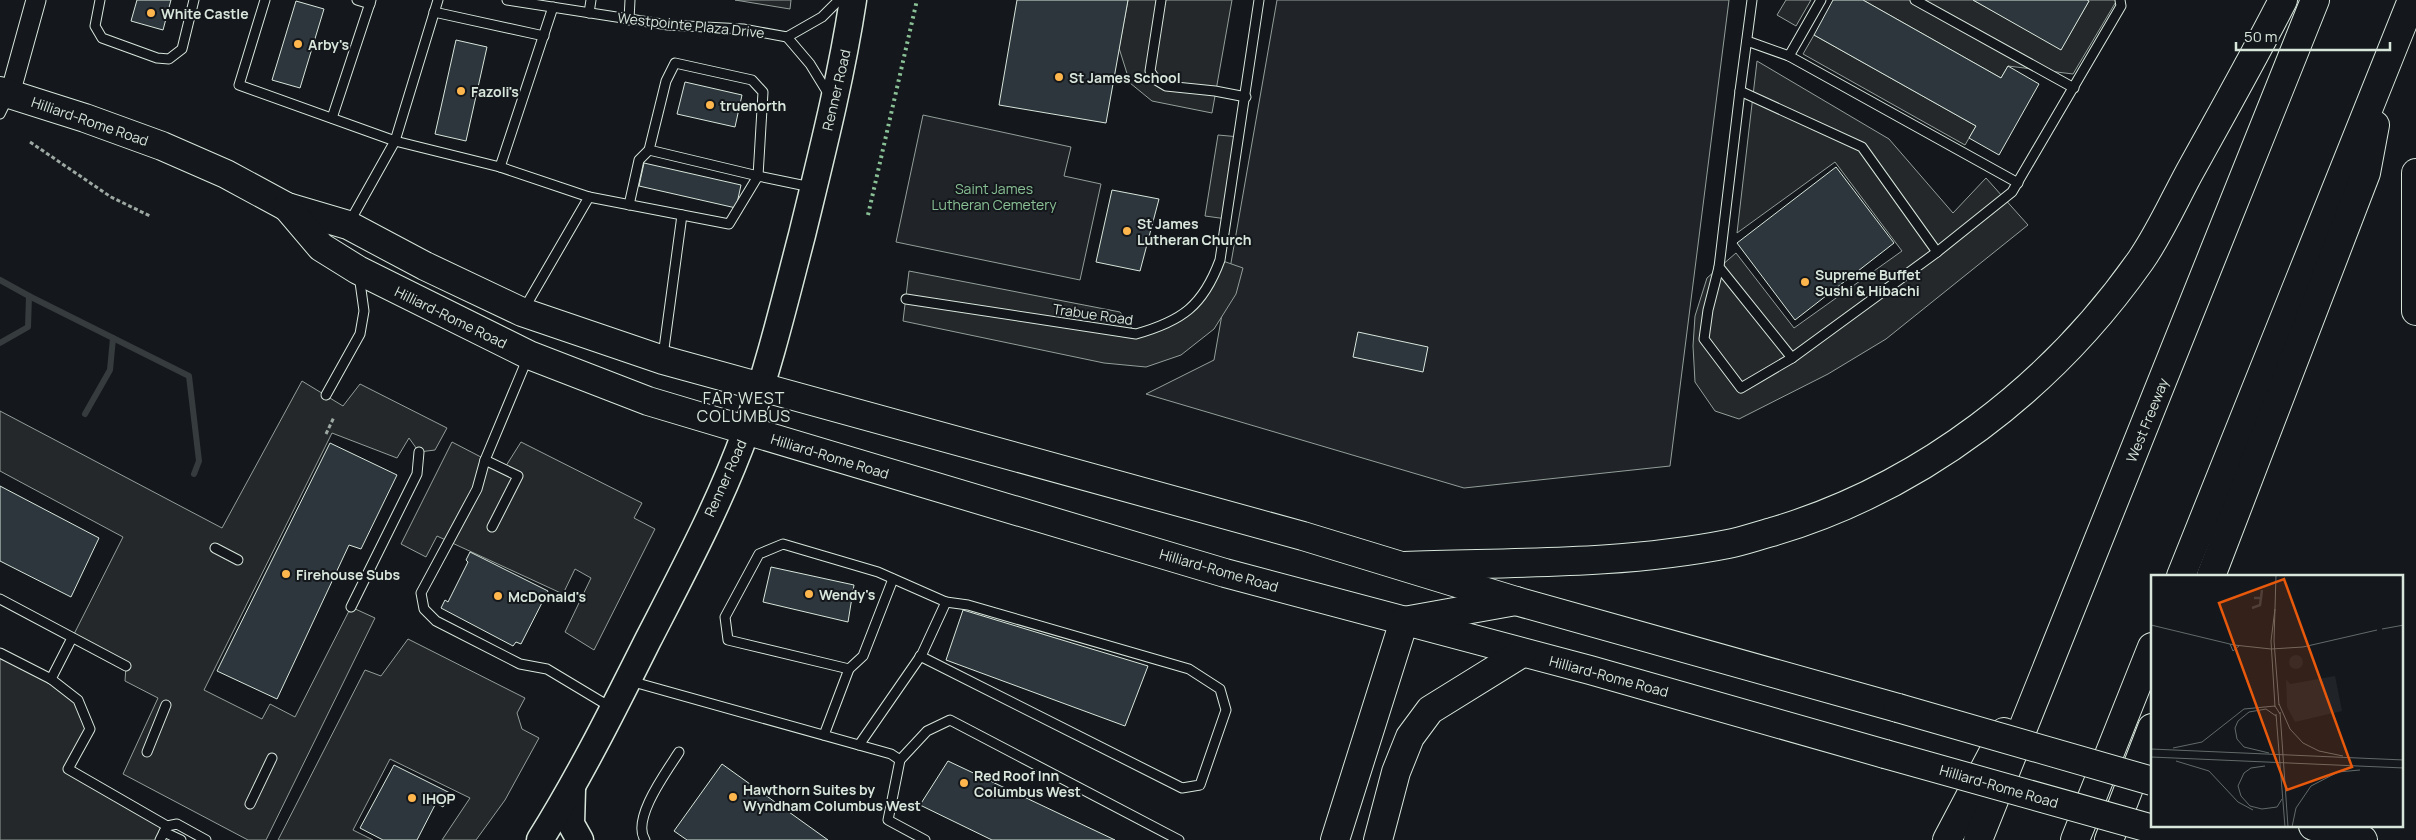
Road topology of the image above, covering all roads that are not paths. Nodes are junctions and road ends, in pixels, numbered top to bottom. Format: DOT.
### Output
graph roads {
  1 [pos="36,0"];
  2 [pos="100,0"];
  3 [pos="194,0"];
  4 [pos="265,0"];
  5 [pos="357,0"];
  6 [pos="438,0"];
  7 [pos="507,0"];
  8 [pos="591,0"];
  9 [pos="630,0"];
  10 [pos="839,0"];
  11 [pos="854,0"];
  12 [pos="1161,0"];
  13 [pos="1259,0"];
  14 [pos="1752,0"];
  15 [pos="1821,0"];
  16 [pos="1915,0"];
  17 [pos="2120,0"];
  18 [pos="2283,0"];
  19 [pos="2315,0"];
  20 [pos="2412,0"];
  21 [pos="371,2"];
  22 [pos="553,8"];
  23 [pos="434,12"];
  24 [pos="589,13"];
  25 [pos="629,20"];
  26 [pos="544,36"];
  27 [pos="787,37"];
  28 [pos="1747,41"];
  29 [pos="1789,56"];
  30 [pos="2386,65"];
  31 [pos="2074,88"];
  32 [pos="1740,91"];
  33 [pos="1246,97"];
  34 [pos="3,100"];
  35 [pos="834,102"];
  36 [pos="332,118"];
  37 [pos="395,141"];
  38 [pos="649,150"];
  39 [pos="500,167"];
  40 [pos="2416,173"];
  41 [pos="758,176"];
  42 [pos="2018,183"];
  43 [pos="813,188"];
  44 [pos="589,197"];
  45 [pos="628,205"];
  46 [pos="287,207"];
  47 [pos="682,215"];
  48 [pos="348,225"];
  49 [pos="1937,252"];
  50 [pos="1719,267"];
  51 [pos="358,270"];
  52 [pos="906,299"];
  53 [pos="2416,311"];
  54 [pos="522,312"];
  55 [pos="529,355"];
  56 [pos="1792,358"];
  57 [pos="663,360"];
  58 [pos="759,387"];
  59 [pos="326,395"];
  60 [pos="746,431"];
  61 [pos="419,452"];
  62 [pos="485,460"];
  63 [pos="492,527"];
  64 [pos="215,548"];
  65 [pos="238,560"];
  66 [pos="1404,566"];
  67 [pos="2181,575"];
  68 [pos="2211,575"];
  69 [pos="893,579"];
  70 [pos="2081,584"];
  71 [pos="0,599"];
  72 [pos="1516,601"];
  73 [pos="946,602"];
  74 [pos="351,607"];
  75 [pos="1404,621"];
  76 [pos="72,638"];
  77 [pos="2151,650"];
  78 [pos="0,653"];
  79 [pos="1522,653"];
  80 [pos="920,656"];
  81 [pos="126,666"];
  82 [pos="849,670"];
  83 [pos="51,679"];
  84 [pos="628,680"];
  85 [pos="166,705"];
  86 [pos="613,708"];
  87 [pos="2151,731"];
  88 [pos="824,735"];
  89 [pos="859,745"];
  90 [pos="147,752"];
  91 [pos="679,752"];
  92 [pos="272,758"];
  93 [pos="900,760"];
  94 [pos="2151,781"];
  95 [pos="572,786"];
  96 [pos="250,804"];
  97 [pos="2320,828"];
  98 [pos="163,833"];
  99 [pos="180,840"];
  100 [pos="206,840"];
  101 [pos="540,840"];
  102 [pos="580,840"];
  103 [pos="645,840"];
  104 [pos="925,840"];
  105 [pos="1179,840"];
  106 [pos="1335,840"];
  107 [pos="1378,840"];
  108 [pos="1947,840"];
  109 [pos="1978,840"];
  110 [pos="2075,840"];
  111 [pos="2109,840"];
  112 [pos="2192,840"];
  113 [pos="2363,840"];
  1 -- 34 [label="street"];
  2 -- 3 [label="lane"];
  4 -- 36 [label="lane"];
  5 -- 21 [label="lane"];
  6 -- 23 [label="lane"];
  7 -- 22 [label="lane, Westpointe Plaza Drive"];
  8 -- 24 [label="lane"];
  9 -- 25 [label="lane"];
  10 -- 27 [label="lane"];
  11 -- 35 [label="main road, Renner Road"];
  12 -- 33 [label="lane"];
  13 -- 33 [label="lane, Trabue Road"];
  14 -- 28 [label="lane"];
  15 -- 29 [label="lane"];
  16 -- 31 [label="lane"];
  17 -- 31 [label="lane"];
  18 -- 66 [label="main road"];
  19 -- 70 [label="main road, West Freeway"];
  20 -- 30 [label="main road"];
  21 -- 36 [label="lane"];
  22 -- 24 [label="lane, Westpointe Plaza Drive"];
  22 -- 26 [label="lane"];
  23 -- 26 [label="lane"];
  23 -- 37 [label="lane"];
  24 -- 25 [label="lane, Westpointe Plaza Drive"];
  25 -- 27 [label="lane, Westpointe Plaza Drive"];
  26 -- 39 [label="lane"];
  27 -- 35 [label="lane"];
  28 -- 29 [label="lane"];
  28 -- 32 [label="lane"];
  29 -- 42 [label="lane"];
  30 -- 67 [label="main road"];
  30 -- 68 [label="main road"];
  31 -- 42 [label="lane"];
  32 -- 49 [label="lane"];
  32 -- 50 [label="lane"];
  33 -- 52 [label="lane, Trabue Road"];
  34 -- 46 [label="main road, Hilliard-Rome Road"];
  35 -- 43 [label="main road, Renner Road"];
  36 -- 37 [label="lane"];
  37 -- 39 [label="lane"];
  37 -- 48 [label="lane"];
  38 -- 41 [label="lane"];
  38 -- 41 [label="lane"];
  38 -- 45 [label="lane"];
  39 -- 44 [label="lane"];
  40 -- 53 [label="main road"];
  41 -- 43 [label="lane"];
  41 -- 47 [label="lane"];
  42 -- 49 [label="lane"];
  43 -- 58 [label="main road, Renner Road"];
  44 -- 45 [label="lane"];
  44 -- 54 [label="lane"];
  45 -- 47 [label="lane"];
  46 -- 48 [label="main road, Hilliard-Rome Road"];
  46 -- 51 [label="main road, Hilliard-Rome Road"];
  47 -- 57 [label="lane"];
  48 -- 54 [label="main road, Hilliard-Rome Road"];
  49 -- 56 [label="lane"];
  50 -- 56 [label="lane"];
  50 -- 56 [label="lane"];
  51 -- 55 [label="main road, Hilliard-Rome Road"];
  51 -- 59 [label="lane"];
  54 -- 57 [label="main road, Hilliard-Rome Road"];
  55 -- 60 [label="main road, Hilliard-Rome Road"];
  55 -- 62 [label="lane"];
  57 -- 58 [label="main road, Hilliard-Rome Road"];
  58 -- 60 [label="main road, Renner Road"];
  58 -- 66 [label="main road, Hilliard-Rome Road"];
  60 -- 75 [label="main road, Hilliard-Rome Road"];
  60 -- 84 [label="main road, Renner Road"];
  61 -- 74 [label="lane"];
  62 -- 63 [label="lane"];
  62 -- 86 [label="lane"];
  64 -- 65 [label="lane"];
  66 -- 72 [label="main road, Hilliard-Rome Road"];
  69 -- 73 [label="lane"];
  69 -- 82 [label="lane"];
  69 -- 82 [label="lane"];
  70 -- 108 [label="main road"];
  70 -- 109 [label="main road, West Freeway"];
  71 -- 76 [label="lane"];
  72 -- 75 [label="main road"];
  72 -- 94 [label="main road, Hilliard-Rome Road, bridge"];
  73 -- 80 [label="lane"];
  73 -- 80 [label="lane"];
  75 -- 79 [label="main road, Hilliard-Rome Road"];
  75 -- 106 [label="main road"];
  76 -- 81 [label="lane"];
  76 -- 83 [label="lane"];
  77 -- 110 [label="main road"];
  78 -- 83 [label="lane"];
  79 -- 107 [label="main road"];
  79 -- 112 [label="main road, Hilliard-Rome Road, bridge"];
  80 -- 89 [label="lane"];
  82 -- 88 [label="lane"];
  83 -- 98 [label="lane"];
  84 -- 86 [label="main road, Renner Road"];
  84 -- 88 [label="lane"];
  85 -- 90 [label="lane"];
  86 -- 95 [label="main road, Renner Road"];
  87 -- 111 [label="main road"];
  88 -- 89 [label="lane"];
  89 -- 93 [label="lane"];
  91 -- 103 [label="lane"];
  92 -- 96 [label="lane"];
  93 -- 104 [label="lane"];
  93 -- 105 [label="lane"];
  95 -- 101 [label="main road, Renner Road"];
  95 -- 102 [label="main road"];
  97 -- 113 [label="main road"];
  98 -- 99 [label="lane"];
  98 -- 100 [label="lane"];
}
